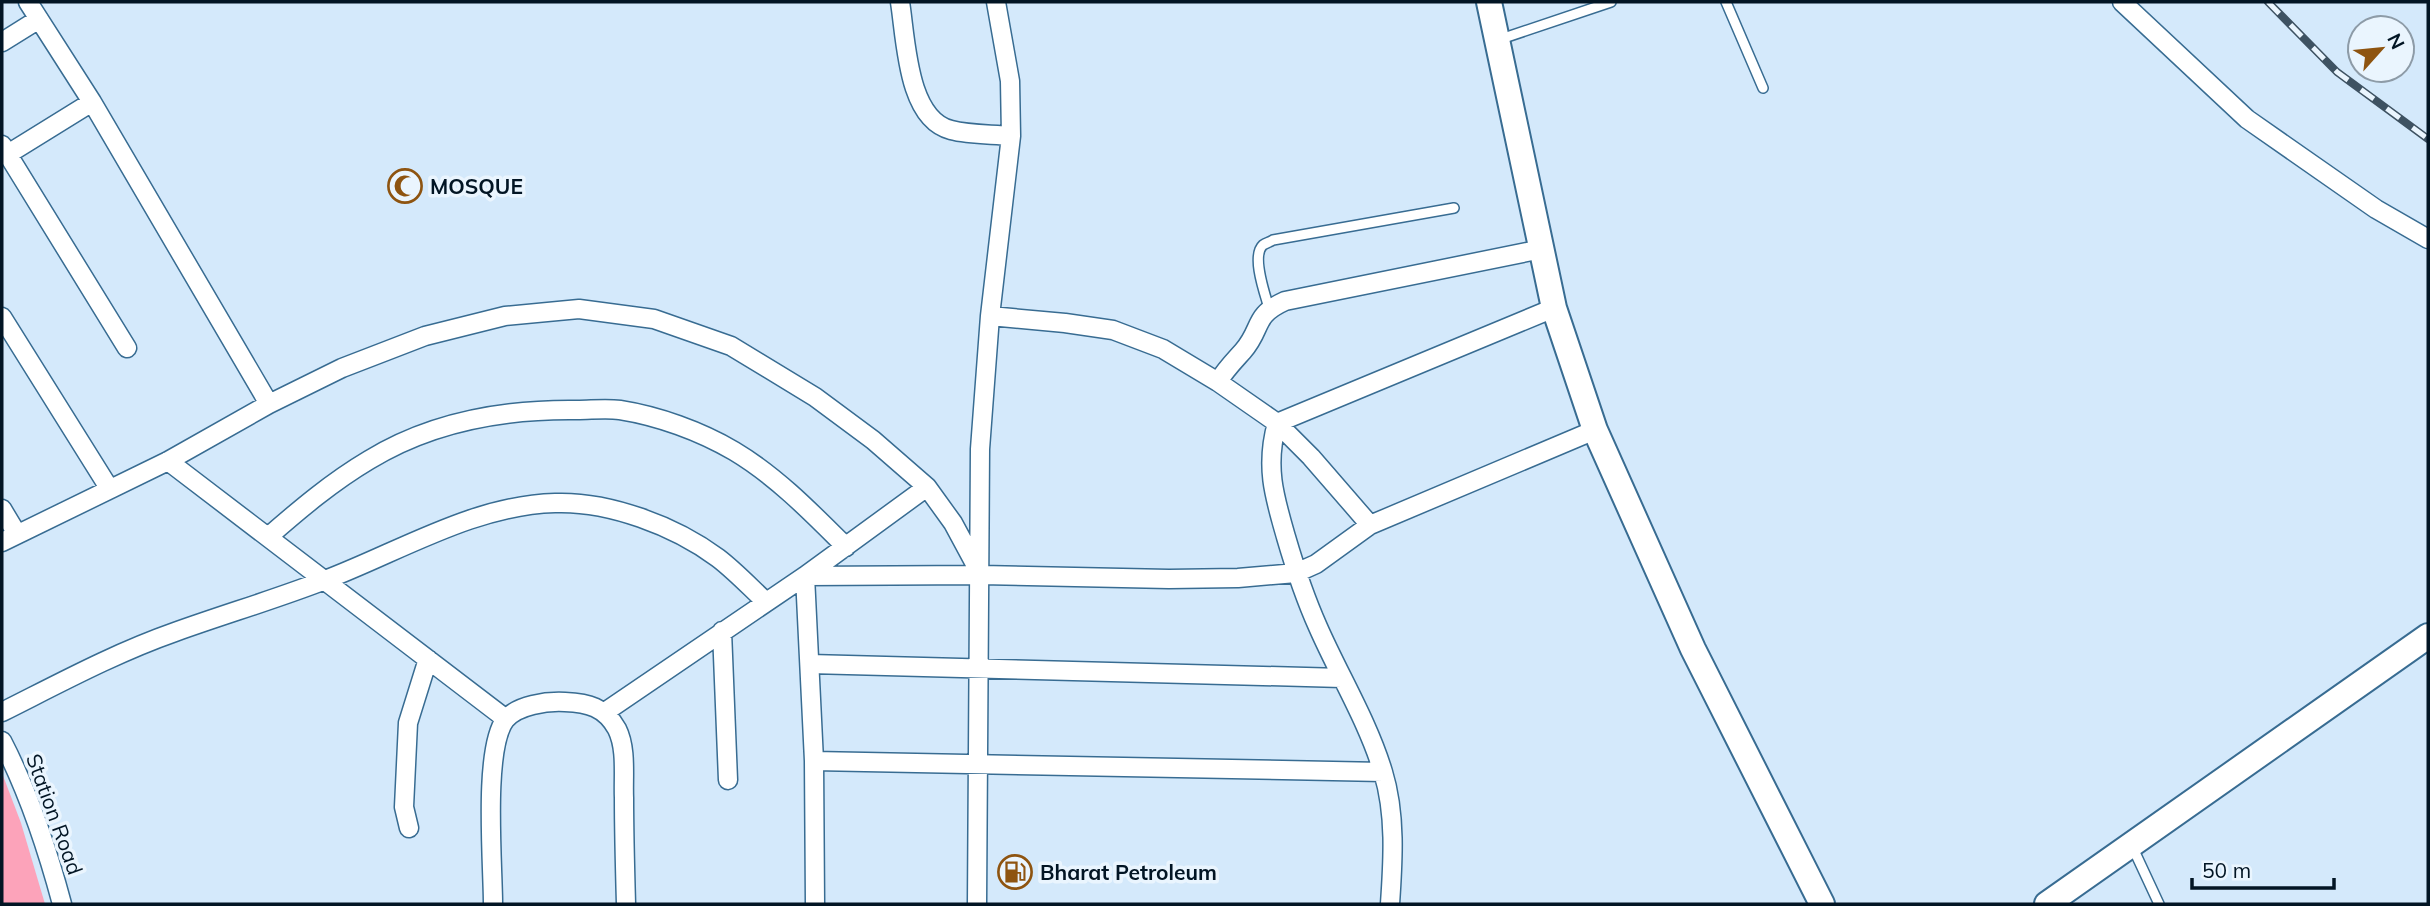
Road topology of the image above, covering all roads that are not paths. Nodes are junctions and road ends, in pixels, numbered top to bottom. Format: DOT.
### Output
graph roads {
  1 [pos="28,2"];
  2 [pos="900,2"];
  3 [pos="996,2"];
  4 [pos="1489,2"];
  5 [pos="1611,2"];
  6 [pos="1726,2"];
  7 [pos="2122,2"];
  8 [pos="39,19"];
  9 [pos="1496,41"];
  10 [pos="2,42"];
  11 [pos="1763,88"];
  12 [pos="92,102"];
  13 [pos="1011,136"];
  14 [pos="5,150"];
  15 [pos="1454,208"];
  16 [pos="2428,239"];
  17 [pos="1542,249"];
  18 [pos="1269,308"];
  19 [pos="1554,308"];
  20 [pos="990,316"];
  21 [pos="2,317"];
  22 [pos="127,348"];
  23 [pos="1218,382"];
  24 [pos="269,404"];
  25 [pos="1277,424"];
  26 [pos="1595,430"];
  27 [pos="168,461"];
  28 [pos="927,487"];
  29 [pos="109,488"];
  30 [pos="2,509"];
  31 [pos="1370,525"];
  32 [pos="268,537"];
  33 [pos="10,538"];
  34 [pos="846,547"];
  35 [pos="1296,573"];
  36 [pos="981,575"];
  37 [pos="805,576"];
  38 [pos="326,580"];
  39 [pos="765,601"];
  40 [pos="722,631"];
  41 [pos="2428,636"];
  42 [pos="428,659"];
  43 [pos="810,664"];
  44 [pos="976,670"];
  45 [pos="1342,678"];
  46 [pos="2,712"];
  47 [pos="605,712"];
  48 [pos="506,719"];
  49 [pos="2,741"];
  50 [pos="814,761"];
  51 [pos="977,763"];
  52 [pos="1383,772"];
  53 [pos="728,780"];
  54 [pos="409,828"];
  55 [pos="2131,844"];
  56 [pos="62,904"];
  57 [pos="493,904"];
  58 [pos="626,904"];
  59 [pos="815,904"];
  60 [pos="977,904"];
  61 [pos="1390,904"];
  62 [pos="1822,904"];
  63 [pos="2047,904"];
  64 [pos="2159,904"];
  1 -- 8 [label="street"];
  2 -- 13 [label="street"];
  3 -- 13 [label="street"];
  4 -- 9 [label="main road"];
  5 -- 9 [label="lane"];
  6 -- 11 [label="lane"];
  7 -- 16 [label="street"];
  8 -- 10 [label="street"];
  8 -- 12 [label="street"];
  9 -- 17 [label="main road"];
  12 -- 14 [label="street"];
  12 -- 24 [label="street"];
  13 -- 20 [label="street"];
  14 -- 22 [label="street"];
  15 -- 18 [label="lane"];
  17 -- 18 [label="street"];
  17 -- 19 [label="main road"];
  18 -- 23 [label="street"];
  19 -- 25 [label="street"];
  19 -- 26 [label="main road"];
  20 -- 23 [label="street"];
  20 -- 36 [label="street"];
  21 -- 29 [label="street"];
  23 -- 25 [label="street"];
  24 -- 27 [label="street"];
  24 -- 28 [label="street"];
  25 -- 31 [label="street"];
  25 -- 35 [label="street"];
  26 -- 31 [label="street"];
  26 -- 62 [label="main road"];
  27 -- 29 [label="street"];
  27 -- 32 [label="street"];
  28 -- 34 [label="street"];
  28 -- 36 [label="street"];
  29 -- 33 [label="street"];
  30 -- 33 [label="street"];
  31 -- 35 [label="street"];
  32 -- 34 [label="street"];
  32 -- 38 [label="street"];
  34 -- 37 [label="street"];
  35 -- 36 [label="street"];
  35 -- 45 [label="street"];
  36 -- 37 [label="street"];
  36 -- 44 [label="street"];
  37 -- 39 [label="street"];
  37 -- 43 [label="street"];
  38 -- 39 [label="street"];
  38 -- 42 [label="street"];
  38 -- 46 [label="street"];
  39 -- 40 [label="street"];
  40 -- 47 [label="street"];
  40 -- 53 [label="street"];
  41 -- 55 [label="main road"];
  42 -- 48 [label="street"];
  42 -- 54 [label="street"];
  43 -- 44 [label="street"];
  43 -- 50 [label="street"];
  44 -- 45 [label="street"];
  44 -- 51 [label="street"];
  45 -- 52 [label="street"];
  47 -- 48 [label="street"];
  47 -- 58 [label="street"];
  48 -- 57 [label="street"];
  49 -- 56 [label="street, Station Road"];
  50 -- 51 [label="street"];
  50 -- 59 [label="street"];
  51 -- 52 [label="street"];
  51 -- 60 [label="street"];
  52 -- 61 [label="street"];
  55 -- 63 [label="main road"];
  55 -- 64 [label="lane"];
}
